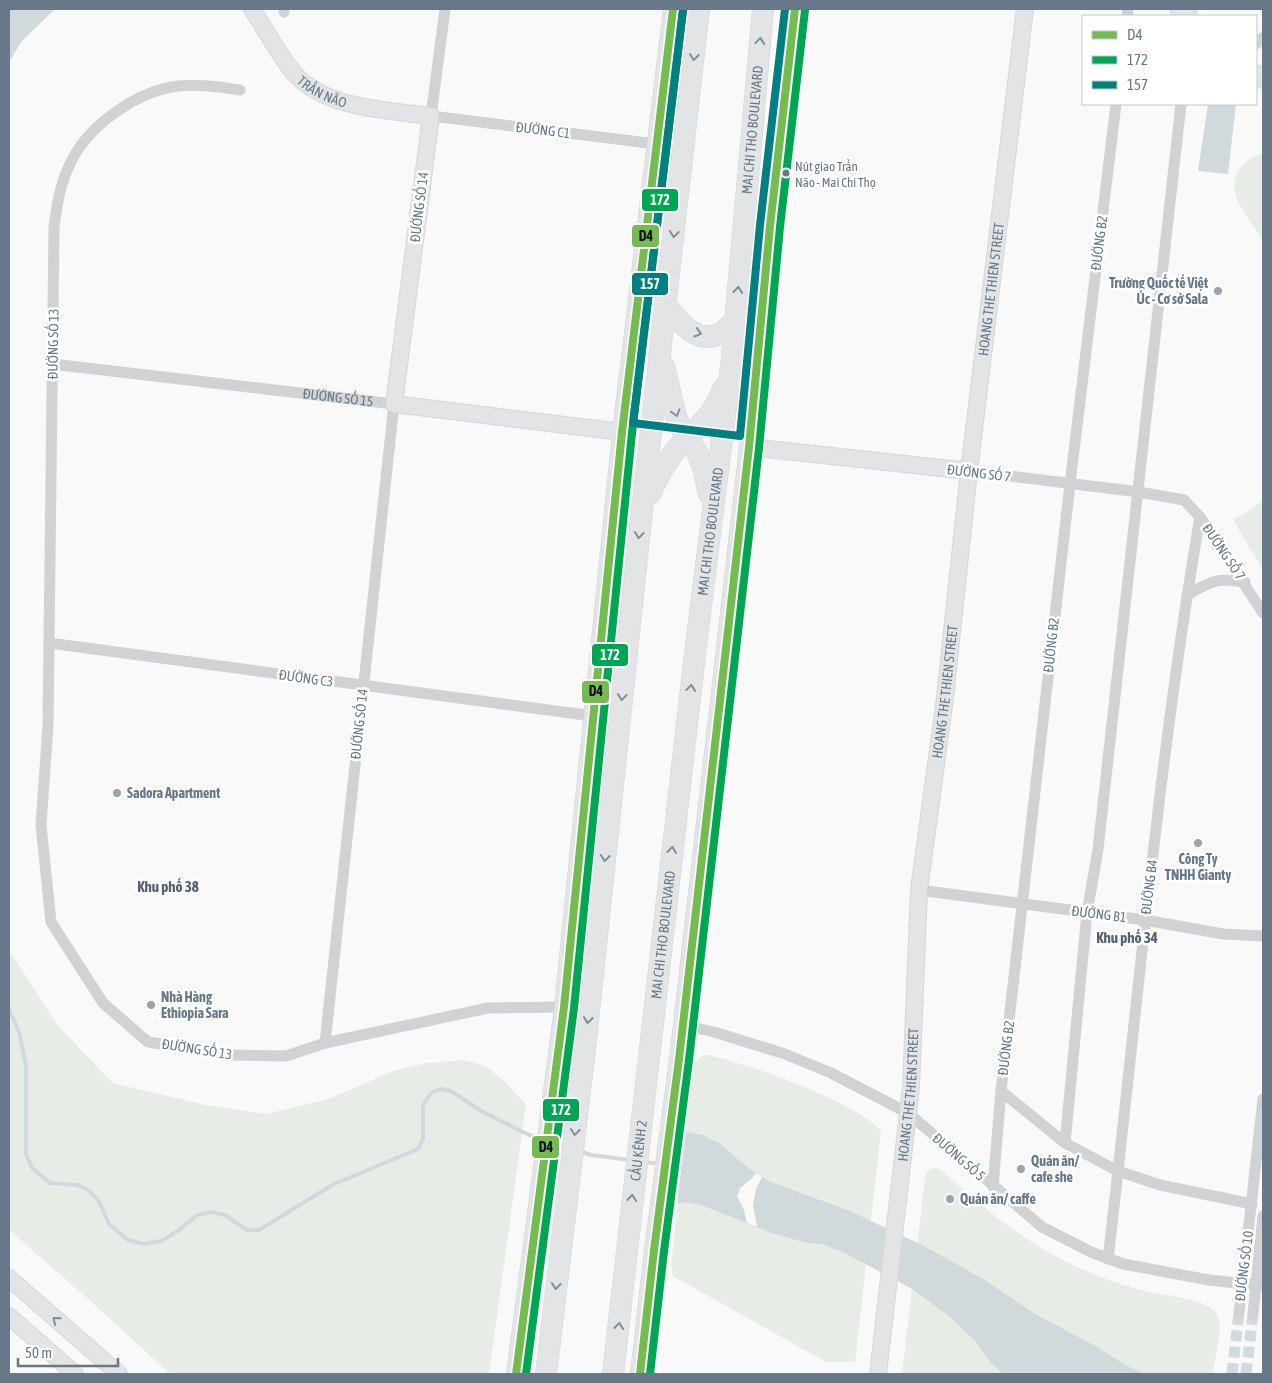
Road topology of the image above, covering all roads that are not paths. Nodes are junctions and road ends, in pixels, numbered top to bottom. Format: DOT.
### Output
graph roads {
  1 [pos="252,9"];
  2 [pos="445,9"];
  3 [pos="672,9"];
  4 [pos="699,9"];
  5 [pos="763,9"];
  6 [pos="795,9"];
  7 [pos="1025,9"];
  8 [pos="240,90"];
  9 [pos="1116,105"];
  10 [pos="1181,105"];
  11 [pos="431,116"];
  12 [pos="656,144"];
  13 [pos="667,306"];
  14 [pos="736,320"];
  15 [pos="660,352"];
  16 [pos="52,364"];
  17 [pos="731,367"];
  18 [pos="394,404"];
  19 [pos="622,432"];
  20 [pos="652,434"];
  21 [pos="687,439"];
  22 [pos="720,443"];
  23 [pos="749,447"];
  24 [pos="969,471"];
  25 [pos="1070,484"];
  26 [pos="1139,492"];
  27 [pos="642,510"];
  28 [pos="1200,517"];
  29 [pos="712,519"];
  30 [pos="1245,582"];
  31 [pos="1187,595"];
  32 [pos="1263,613"];
  33 [pos="49,643"];
  34 [pos="364,685"];
  35 [pos="593,716"];
  36 [pos="920,890"];
  37 [pos="1023,904"];
  38 [pos="1087,913"];
  39 [pos="1145,920"];
  40 [pos="1263,936"];
  41 [pos="564,1006"];
  42 [pos="682,1026"];
  43 [pos="325,1043"];
  44 [pos="648,1055"];
  45 [pos="679,1059"];
  46 [pos="1001,1091"];
  47 [pos="1263,1099"];
  48 [pos="908,1113"];
  49 [pos="1065,1143"];
  50 [pos="1118,1171"];
  51 [pos="994,1187"];
  52 [pos="1252,1204"];
  53 [pos="1263,1216"];
  54 [pos="1108,1259"];
  55 [pos="10,1281"];
  56 [pos="1242,1284"];
  57 [pos="1260,1286"];
  58 [pos="1239,1313"];
  59 [pos="1253,1314"];
  60 [pos="9,1316"];
  61 [pos="75,1374"];
  62 [pos="119,1374"];
  63 [pos="516,1374"];
  64 [pos="546,1374"];
  65 [pos="614,1374"];
  66 [pos="640,1374"];
  67 [pos="878,1374"];
  1 -- 11 [label="street, TRẦN NÃO"];
  2 -- 11 [label="street, ĐƯỜNG SỐ 14"];
  3 -- 12 [label="main road"];
  4 -- 13 [label="highway, one-way"];
  14 -- 5 [label="highway, MAI CHI THO BOULEVARD, one-way"];
  6 -- 23 [label="main road, MAI CHI THO BOULEVARD"];
  7 -- 24 [label="street, HOANG THE THIEN STREET"];
  8 -- 16 [label="street, ĐƯỜNG SỐ 13"];
  9 -- 25 [label="street, ĐƯỜNG B2"];
  10 -- 26 [label="street"];
  11 -- 12 [label="street, ĐƯỜNG C1"];
  11 -- 18 [label="street, ĐƯỜNG SỐ 14"];
  12 -- 19 [label="main road"];
  13 -- 14 [label="highway, one-way"];
  13 -- 15 [label="highway"];
  14 -- 17 [label="highway, MAI CHI THO BOULEVARD"];
  15 -- 20 [label="highway"];
  15 -- 21 [label="highway, one-way"];
  16 -- 18 [label="street, ĐƯỜNG SỐ 15"];
  16 -- 33 [label="street, ĐƯỜNG SỐ 13"];
  17 -- 21 [label="highway"];
  17 -- 22 [label="highway, MAI CHI THO BOULEVARD"];
  18 -- 19 [label="street, ĐƯỜNG SỐ 15"];
  18 -- 34 [label="street, ĐƯỜNG SỐ 14"];
  19 -- 20 [label="main road"];
  19 -- 35 [label="main road"];
  20 -- 21 [label="highway"];
  20 -- 27 [label="highway"];
  21 -- 22 [label="highway"];
  21 -- 27 [label="highway"];
  21 -- 29 [label="highway"];
  22 -- 23 [label="main road"];
  22 -- 29 [label="highway, MAI CHI THO BOULEVARD"];
  23 -- 24 [label="street, ĐƯỜNG SỐ 7"];
  23 -- 42 [label="main road, MAI CHI THO BOULEVARD"];
  24 -- 25 [label="street, ĐƯỜNG SỐ 7"];
  24 -- 36 [label="street, HOANG THE THIEN STREET"];
  25 -- 26 [label="street, ĐƯỜNG SỐ 7"];
  25 -- 37 [label="street, ĐƯỜNG B2"];
  26 -- 28 [label="street, ĐƯỜNG SỐ 7"];
  26 -- 38 [label="street"];
  27 -- 64 [label="highway, one-way"];
  28 -- 30 [label="street, ĐƯỜNG SỐ 7"];
  28 -- 31 [label="street, ĐƯỜNG B4"];
  44 -- 29 [label="highway, MAI CHI THO BOULEVARD, one-way"];
  30 -- 31 [label="street"];
  30 -- 32 [label="street, ĐƯỜNG SỐ 7"];
  31 -- 39 [label="street, ĐƯỜNG B4"];
  33 -- 34 [label="street, ĐƯỜNG C3"];
  33 -- 43 [label="street, ĐƯỜNG SỐ 13"];
  34 -- 35 [label="street, ĐƯỜNG C3"];
  34 -- 43 [label="street, ĐƯỜNG SỐ 14"];
  35 -- 41 [label="main road"];
  36 -- 37 [label="street, ĐƯỚNG B1"];
  36 -- 48 [label="street, HOANG THE THIEN STREET"];
  37 -- 38 [label="street, ĐƯỚNG B1"];
  37 -- 46 [label="street, ĐƯỜNG B2"];
  38 -- 39 [label="street, ĐƯỚNG B1"];
  38 -- 49 [label="street"];
  39 -- 40 [label="street, ĐƯỚNG B1"];
  39 -- 50 [label="street, ĐƯỜNG B4"];
  41 -- 43 [label="street, ĐƯỜNG SỐ 13"];
  41 -- 63 [label="main road"];
  42 -- 45 [label="main road, MAI CHI THO BOULEVARD"];
  42 -- 48 [label="street, ĐƯỜNG SỐ 5"];
  65 -- 44 [label="highway, CẦU KÊNH 2, one-way"];
  45 -- 66 [label="main road, CẦU KÊNH 2"];
  46 -- 49 [label="street"];
  46 -- 51 [label="street, ĐƯỜNG B2"];
  47 -- 52 [label="street, ĐƯỜNG SỐ 10"];
  48 -- 51 [label="street, ĐƯỜNG SỐ 5"];
  48 -- 67 [label="street, HOANG THE THIEN STREET"];
  49 -- 50 [label="street"];
  50 -- 52 [label="street"];
  50 -- 54 [label="street, ĐƯỜNG B4"];
  51 -- 54 [label="street, ĐƯỜNG SỐ 5"];
  52 -- 56 [label="street, ĐƯỜNG SỐ 10"];
  53 -- 57 [label="street, ĐƯỜNG SỐ 10"];
  54 -- 56 [label="street, ĐƯỜNG SỐ 5"];
  62 -- 55 [label="street, one-way"];
  56 -- 57 [label="street, ĐƯỜNG SỐ 5"];
  56 -- 58 [label="street, ĐƯỜNG SỐ 10"];
  57 -- 59 [label="street, ĐƯỜNG SỐ 10"];
  60 -- 61 [label="street"];
}
